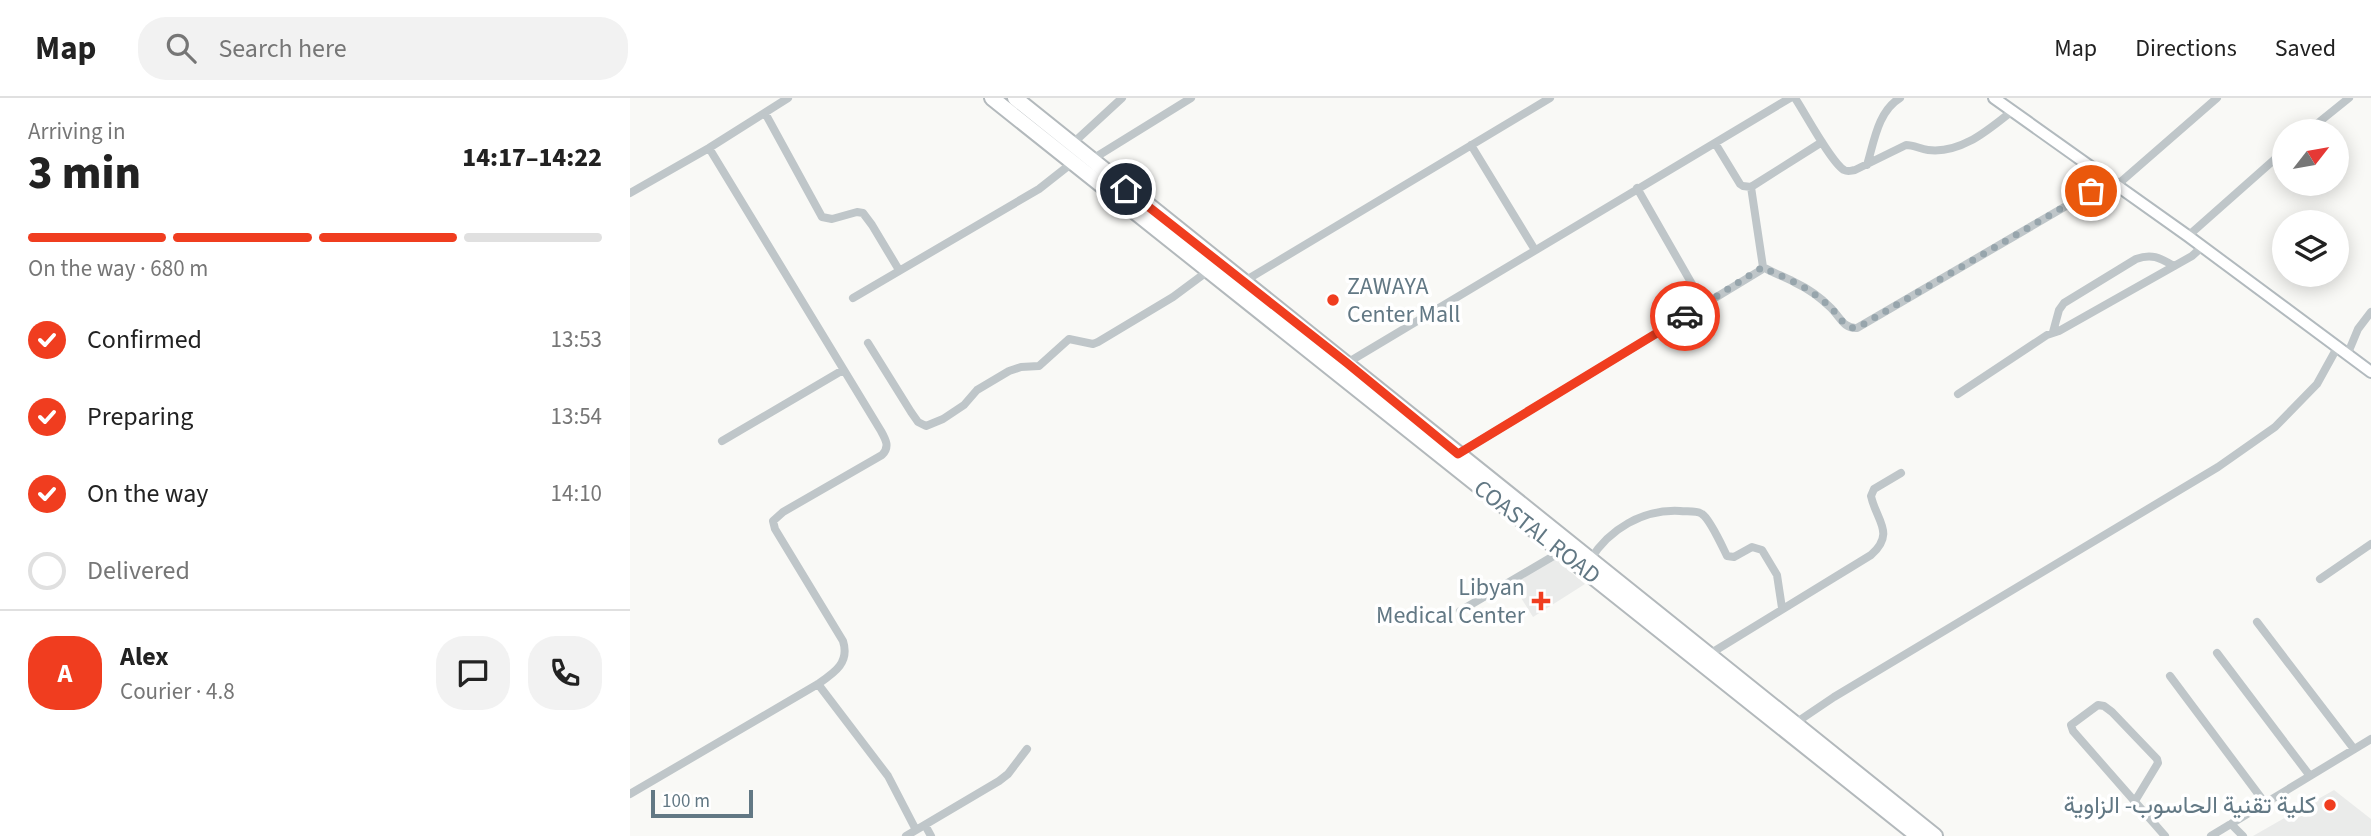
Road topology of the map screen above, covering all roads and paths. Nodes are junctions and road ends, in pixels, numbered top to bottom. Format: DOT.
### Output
graph roads {
  1 [pos="788,98"];
  2 [pos="992,98"];
  3 [pos="1015,98"];
  4 [pos="1122,98"];
  5 [pos="1191,98"];
  6 [pos="1550,98"];
  7 [pos="1790,98"];
  8 [pos="1795,98"];
  9 [pos="1900,98"];
  10 [pos="1994,98"];
  11 [pos="2217,98"];
  12 [pos="2330,98"];
  13 [pos="2349,98"];
  14 [pos="2338,107"];
  15 [pos="2012,111"];
  16 [pos="765,113"];
  17 [pos="2323,119"];
  18 [pos="1822,142"];
  19 [pos="1715,143"];
  20 [pos="1071,145"];
  21 [pos="1471,145"];
  22 [pos="709,148"];
  23 [pos="1091,160"];
  24 [pos="2272,162"];
  25 [pos="1072,163"];
  26 [pos="1867,165"];
  27 [pos="2112,184"];
  28 [pos="1751,187"];
  29 [pos="1637,188"];
  30 [pos="630,193"];
  31 [pos="2188,236"];
  32 [pos="2203,247"];
  33 [pos="1535,250"];
  34 [pos="2174,266"];
  35 [pos="1763,267"];
  36 [pos="900,270"];
  37 [pos="1208,271"];
  38 [pos="1243,282"];
  39 [pos="853,298"];
  40 [pos="1704,304"];
  41 [pos="2371,312"];
  42 [pos="2053,332"];
  43 [pos="868,343"];
  44 [pos="2338,346"];
  45 [pos="2348,354"];
  46 [pos="1347,363"];
  47 [pos="843,370"];
  48 [pos="2371,372"];
  49 [pos="1958,394"];
  50 [pos="722,441"];
  51 [pos="1458,454"];
  52 [pos="1901,473"];
  53 [pos="2371,544"];
  54 [pos="1562,551"];
  55 [pos="1590,560"];
  56 [pos="2320,579"];
  57 [pos="1782,608"];
  58 [pos="1460,611"];
  59 [pos="2257,622"];
  60 [pos="2217,653"];
  61 [pos="1708,655"];
  62 [pos="2170,676"];
  63 [pos="818,684"];
  64 [pos="1794,724"];
  65 [pos="2371,739"];
  66 [pos="1027,749"];
  67 [pos="2354,749"];
  68 [pos="2310,776"];
  69 [pos="630,794"];
  70 [pos="2135,801"];
  71 [pos="2265,803"];
  72 [pos="2231,824"];
  73 [pos="925,825"];
  74 [pos="916,830"];
  75 [pos="906,836"];
  76 [pos="931,836"];
  77 [pos="1918,836"];
  78 [pos="1935,836"];
  79 [pos="2165,836"];
  80 [pos="2211,836"];
  81 [pos="2244,836"];
  1 -- 16 [label="street"];
  2 -- 25 [label="highway, COASTAL ROAD"];
  3 -- 20 [label="highway, COASTAL ROAD"];
  4 -- 20 [label="street"];
  5 -- 23 [label="street"];
  6 -- 21 [label="street"];
  7 -- 19 [label="street"];
  8 -- 18 [label="street"];
  9 -- 26 [label="street"];
  10 -- 15 [label="street"];
  11 -- 27 [label="street"];
  12 -- 14 [label="street"];
  13 -- 14 [label="street"];
  14 -- 17 [label="street"];
  15 -- 26 [label="street"];
  15 -- 27 [label="street"];
  16 -- 22 [label="street"];
  16 -- 36 [label="street"];
  18 -- 26 [label="street"];
  18 -- 28 [label="street"];
  19 -- 28 [label="street"];
  19 -- 29 [label="street"];
  20 -- 23 [label="highway, COASTAL ROAD"];
  21 -- 33 [label="street"];
  21 -- 38 [label="street"];
  22 -- 30 [label="street"];
  22 -- 47 [label="street"];
  23 -- 38 [label="highway, COASTAL ROAD"];
  24 -- 31 [label="street"];
  25 -- 36 [label="street"];
  25 -- 37 [label="highway, COASTAL ROAD"];
  27 -- 31 [label="street"];
  27 -- 35 [label="street"];
  28 -- 35 [label="street"];
  29 -- 33 [label="street"];
  29 -- 40 [label="street"];
  31 -- 32 [label="street"];
  32 -- 34 [label="street"];
  32 -- 44 [label="street"];
  33 -- 46 [label="street"];
  34 -- 42 [label="street"];
  34 -- 42 [label="street"];
  35 -- 40 [label="street"];
  36 -- 39 [label="street"];
  37 -- 43 [label="street"];
  37 -- 54 [label="highway, COASTAL ROAD"];
  38 -- 46 [label="highway, COASTAL ROAD"];
  40 -- 51 [label="street"];
  41 -- 45 [label="street"];
  42 -- 49 [label="street"];
  44 -- 45 [label="street"];
  44 -- 64 [label="street"];
  45 -- 48 [label="street"];
  46 -- 51 [label="highway, COASTAL ROAD"];
  47 -- 50 [label="street"];
  47 -- 63 [label="street"];
  51 -- 55 [label="highway, COASTAL ROAD"];
  52 -- 57 [label="street"];
  53 -- 56 [label="street"];
  54 -- 58 [label="street"];
  54 -- 77 [label="highway, COASTAL ROAD"];
  55 -- 57 [label="street"];
  55 -- 61 [label="highway, COASTAL ROAD"];
  57 -- 61 [label="street"];
  59 -- 67 [label="street"];
  60 -- 68 [label="street"];
  61 -- 64 [label="highway, COASTAL ROAD"];
  62 -- 71 [label="street"];
  63 -- 69 [label="street"];
  63 -- 74 [label="street"];
  64 -- 78 [label="highway, COASTAL ROAD"];
  65 -- 67 [label="street"];
  66 -- 73 [label="street"];
  67 -- 68 [label="street"];
  68 -- 71 [label="street"];
  70 -- 70 [label="street"];
  70 -- 79 [label="street"];
  71 -- 72 [label="street"];
  72 -- 80 [label="street"];
  72 -- 81 [label="street"];
  73 -- 74 [label="street"];
  73 -- 76 [label="street"];
  74 -- 75 [label="street"];
}
